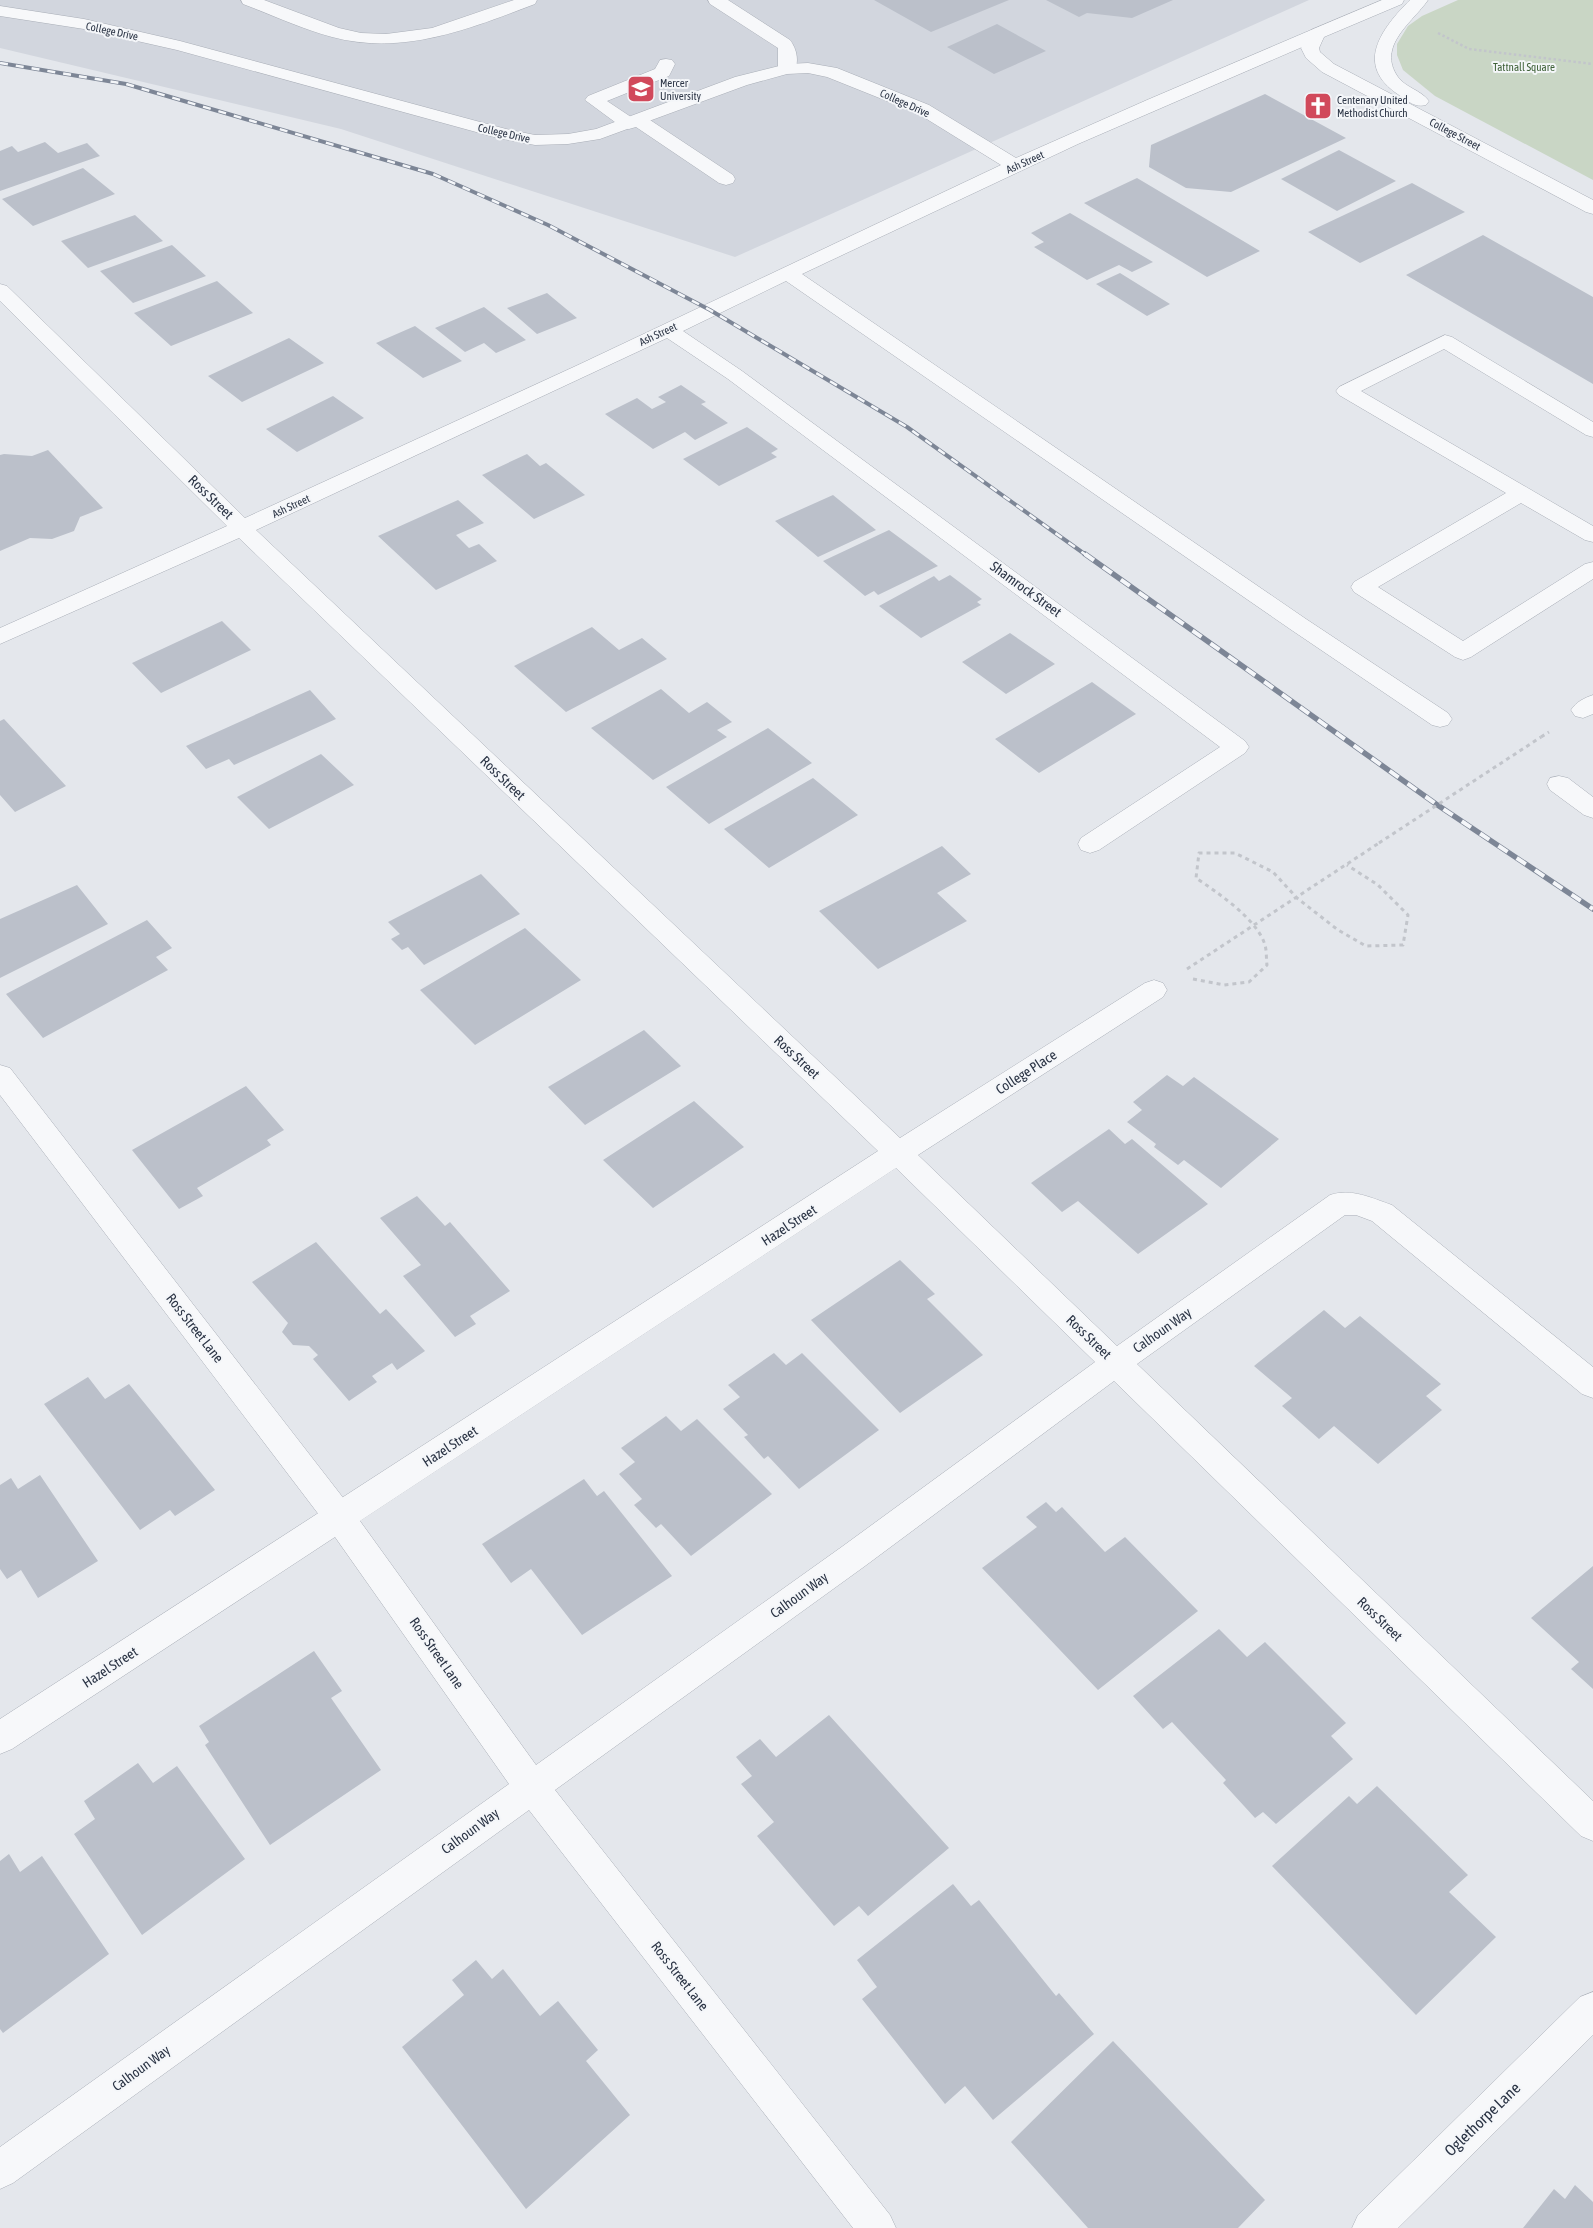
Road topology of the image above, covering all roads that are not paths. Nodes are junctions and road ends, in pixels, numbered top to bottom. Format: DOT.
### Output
graph roads {
  1 [pos="249,0"];
  2 [pos="528,0"];
  3 [pos="716,0"];
  4 [pos="1396,0"];
  5 [pos="1420,0"];
  6 [pos="0,11"];
  7 [pos="1317,34"];
  8 [pos="666,64"];
  9 [pos="788,69"];
  10 [pos="634,122"];
  11 [pos="1487,151"];
  12 [pos="1016,166"];
  13 [pos="726,179"];
  14 [pos="1593,208"];
  15 [pos="788,273"];
  16 [pos="0,290"];
  17 [pos="668,330"];
  18 [pos="1593,431"];
  19 [pos="1522,493"];
  20 [pos="243,528"];
  21 [pos="1593,535"];
  22 [pos="1593,569"];
  23 [pos="0,637"];
  24 [pos="1440,718"];
  25 [pos="1558,784"];
  26 [pos="1593,809"];
  27 [pos="1090,844"];
  28 [pos="1154,990"];
  29 [pos="0,1075"];
  30 [pos="898,1153"];
  31 [pos="1116,1363"];
  32 [pos="1593,1385"];
  33 [pos="340,1518"];
  34 [pos="0,1738"];
  35 [pos="532,1786"];
  36 [pos="1593,1824"];
  37 [pos="1593,2010"];
  38 [pos="0,2170"];
  39 [pos="877,2228"];
  40 [pos="1371,2228"];
  1 -- 2 [label="street"];
  3 -- 9 [label="street"];
  4 -- 7 [label="street, Ash Street"];
  5 -- 11 [label="street"];
  6 -- 10 [label="street, College Drive"];
  7 -- 11 [label="street, College Street"];
  7 -- 12 [label="street, Ash Street"];
  8 -- 10 [label="street"];
  9 -- 10 [label="street, College Drive"];
  9 -- 12 [label="street, College Drive"];
  10 -- 13 [label="street"];
  11 -- 14 [label="street, College Street"];
  12 -- 15 [label="street, Ash Street"];
  15 -- 17 [label="street, Ash Street"];
  15 -- 24 [label="street"];
  16 -- 20 [label="street, Ross Street"];
  17 -- 20 [label="street, Ash Street"];
  17 -- 27 [label="street, Shamrock Street"];
  18 -- 19 [label="street"];
  19 -- 21 [label="street"];
  19 -- 22 [label="street"];
  20 -- 23 [label="street, Ash Street"];
  20 -- 30 [label="street, Ross Street"];
  25 -- 26 [label="street"];
  28 -- 30 [label="street, College Place"];
  29 -- 33 [label="street, Ross Street Lane"];
  30 -- 31 [label="street, Ross Street"];
  30 -- 33 [label="street, Hazel Street"];
  31 -- 32 [label="street, Calhoun Way"];
  31 -- 35 [label="street, Calhoun Way"];
  31 -- 36 [label="street, Ross Street"];
  33 -- 34 [label="street, Hazel Street"];
  33 -- 35 [label="street, Ross Street Lane"];
  35 -- 38 [label="street, Calhoun Way"];
  35 -- 39 [label="street, Ross Street Lane"];
  37 -- 40 [label="street, Oglethorpe Lane"];
}
